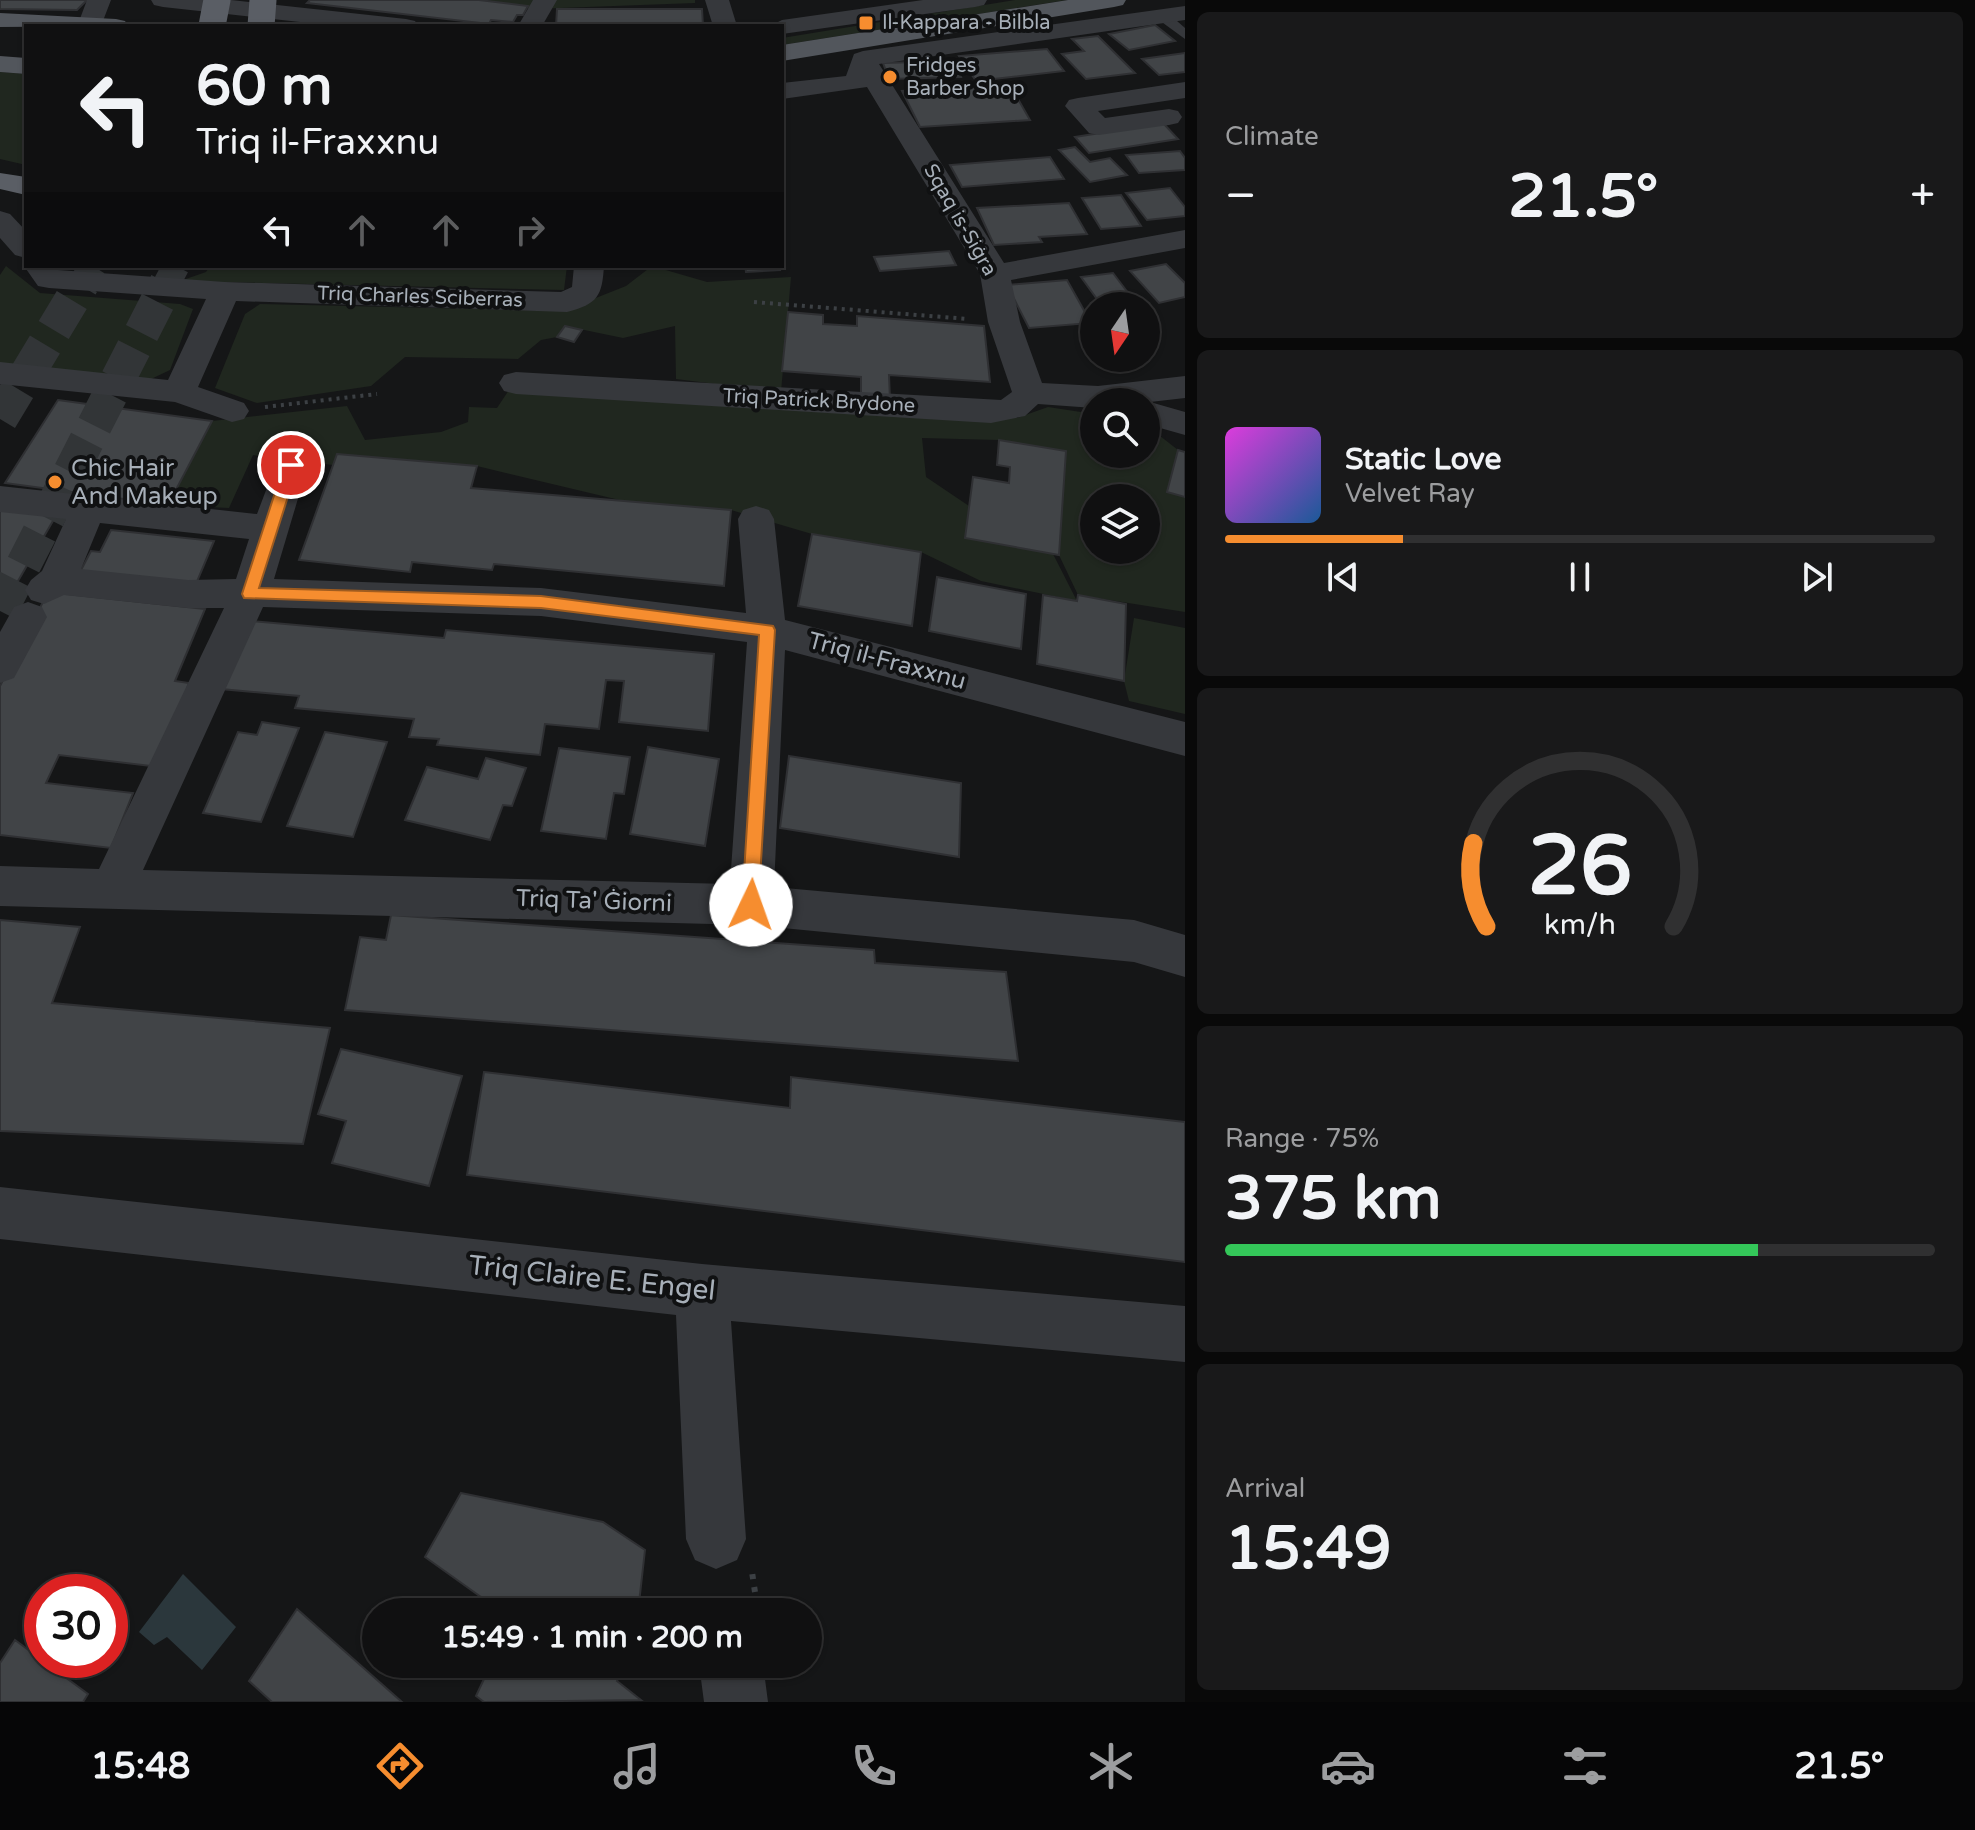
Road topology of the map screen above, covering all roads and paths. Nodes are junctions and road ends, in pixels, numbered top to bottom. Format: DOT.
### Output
graph roads {
  1 [pos="99,0"];
  2 [pos="163,0"];
  3 [pos="217,0"];
  4 [pos="263,0"];
  5 [pos="545,0"];
  6 [pos="717,0"];
  7 [pos="975,0"];
  8 [pos="1114,0"];
  9 [pos="1174,15"];
  10 [pos="0,20"];
  11 [pos="90,24"];
  12 [pos="212,24"];
  13 [pos="261,24"];
  14 [pos="387,24"];
  15 [pos="531,24"];
  16 [pos="724,24"];
  17 [pos="784,27"];
  18 [pos="1185,35"];
  19 [pos="784,53"];
  20 [pos="863,59"];
  21 [pos="0,64"];
  22 [pos="24,66"];
  23 [pos="1185,90"];
  24 [pos="784,91"];
  25 [pos="1148,96"];
  26 [pos="1177,125"];
  27 [pos="0,171"];
  28 [pos="24,176"];
  29 [pos="0,181"];
  30 [pos="24,186"];
  31 [pos="0,220"];
  32 [pos="1185,239"];
  33 [pos="24,247"];
  34 [pos="41,268"];
  35 [pos="589,268"];
  36 [pos="995,274"];
  37 [pos="225,291"];
  38 [pos="754,302"];
  39 [pos="1004,322"];
  40 [pos="0,373"];
  41 [pos="516,383"];
  42 [pos="1185,387"];
  43 [pos="1160,391"];
  44 [pos="179,392"];
  45 [pos="1029,393"];
  46 [pos="377,394"];
  47 [pos="1080,398"];
  48 [pos="232,411"];
  49 [pos="1160,416"];
  50 [pos="1185,424"];
  51 [pos="291,465"];
  52 [pos="0,499"];
  53 [pos="88,509"];
  54 [pos="756,519"];
  55 [pos="270,528"];
  56 [pos="250,594"];
  57 [pos="30,609"];
  58 [pos="767,630"];
  59 [pos="0,667"];
  60 [pos="1185,739"];
  61 [pos="0,886"];
  62 [pos="113,887"];
  63 [pos="751,905"];
  64 [pos="1185,956"];
  65 [pos="0,1213"];
  66 [pos="702,1291"];
  67 [pos="1185,1334"];
  68 [pos="716,1539"];
  69 [pos="733,1678"];
  70 [pos="736,1702"];
  1 -- 11 [label="street"];
  2 -- 14 [label="street"];
  3 -- 12 [label="highway, bridge"];
  4 -- 13 [label="highway, bridge"];
  5 -- 15 [label="street"];
  6 -- 16 [label="street"];
  7 -- 17 [label="street"];
  8 -- 19 [label="main road"];
  9 -- 18 [label="lane"];
  9 -- 20 [label="street"];
  10 -- 11 [label="main road"];
  20 -- 24 [label="street"];
  20 -- 36 [label="street, Sqaq is-Siġra"];
  21 -- 22 [label="main road"];
  23 -- 25 [label="street"];
  25 -- 26 [label="street"];
  25 -- 26 [label="street"];
  27 -- 28 [label="highway"];
  29 -- 30 [label="highway"];
  31 -- 33 [label="street"];
  32 -- 36 [label="street"];
  34 -- 37 [label="street, Triq Charles Sciberras"];
  35 -- 37 [label="street, Triq Charles Sciberras"];
  36 -- 39 [label="street, Sqaq is-Siġra"];
  37 -- 44 [label="street"];
  38 -- 39 [label="path"];
  39 -- 45 [label="street, Sqaq is-Siġra"];
  40 -- 44 [label="street"];
  41 -- 45 [label="street, Triq Patrick Brydone"];
  42 -- 43 [label="street"];
  44 -- 48 [label="street"];
  45 -- 47 [label="street"];
  46 -- 48 [label="path"];
  49 -- 50 [label="street"];
  51 -- 55 [label="street"];
  52 -- 53 [label="street"];
  53 -- 55 [label="street"];
  53 -- 57 [label="street"];
  54 -- 58 [label="street"];
  55 -- 56 [label="street"];
  56 -- 57 [label="street, Triq il-Fraxxnu"];
  56 -- 58 [label="street, Triq il-Fraxxnu"];
  56 -- 62 [label="street"];
  57 -- 59 [label="street"];
  58 -- 60 [label="street, Triq il-Fraxxnu"];
  58 -- 63 [label="street"];
  61 -- 62 [label="street, Triq Ta' Ġiorni"];
  62 -- 63 [label="street, Triq Ta' Ġiorni"];
  63 -- 64 [label="street, Triq Ta' Ġiorni"];
  65 -- 66 [label="street, Triq Claire E. Engel"];
  66 -- 67 [label="street, Triq Claire E. Engel"];
  66 -- 68 [label="street"];
  69 -- 70 [label="street"];
}
